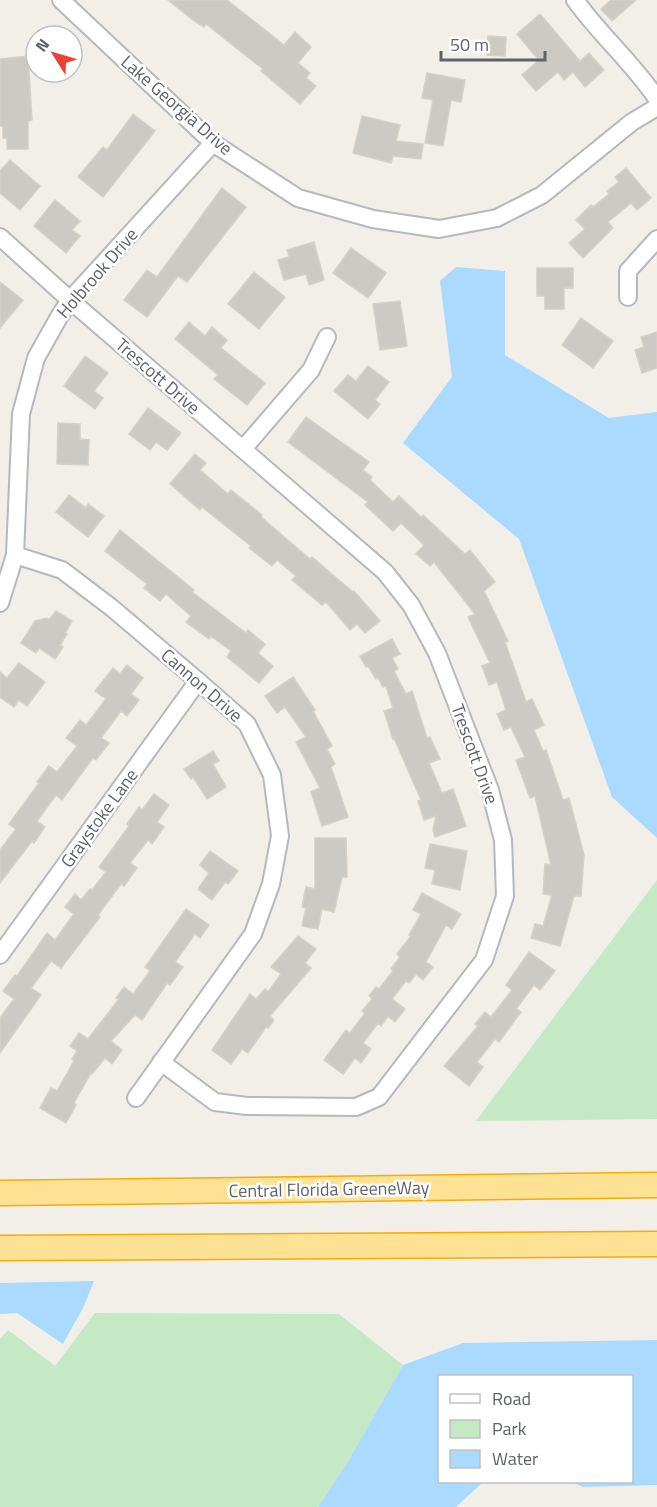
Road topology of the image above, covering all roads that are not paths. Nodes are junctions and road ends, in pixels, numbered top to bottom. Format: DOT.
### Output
graph roads {
  1 [pos="61,0"];
  2 [pos="574,0"];
  3 [pos="657,99"];
  4 [pos="657,107"];
  5 [pos="213,142"];
  6 [pos="0,237"];
  7 [pos="657,239"];
  8 [pos="628,297"];
  9 [pos="70,300"];
  10 [pos="327,337"];
  11 [pos="243,449"];
  12 [pos="15,555"];
  13 [pos="0,603"];
  14 [pos="198,681"];
  15 [pos="0,956"];
  16 [pos="161,1062"];
  17 [pos="136,1098"];
  18 [pos="657,1185"];
  19 [pos="0,1193"];
  20 [pos="657,1244"];
  21 [pos="0,1248"];
  1 -- 5 [label="street, Lake Georgia Drive"];
  2 -- 3 [label="street"];
  4 -- 5 [label="street, Lake Georgia Drive"];
  5 -- 9 [label="street, Holbrook Drive"];
  6 -- 9 [label="street, Trescott Drive"];
  7 -- 8 [label="street"];
  9 -- 11 [label="street, Trescott Drive"];
  9 -- 12 [label="street, Holbrook Drive"];
  10 -- 11 [label="street"];
  11 -- 16 [label="street, Trescott Drive"];
  12 -- 13 [label="street, Holbrook Drive"];
  12 -- 14 [label="street, Cannon Drive"];
  14 -- 15 [label="street, Graystoke Lane"];
  14 -- 16 [label="street, Cannon Drive"];
  16 -- 17 [label="street, Cannon Drive"];
  18 -- 19 [label="highway, Central Florida GreeneWay"];
  20 -- 21 [label="highway"];
}
